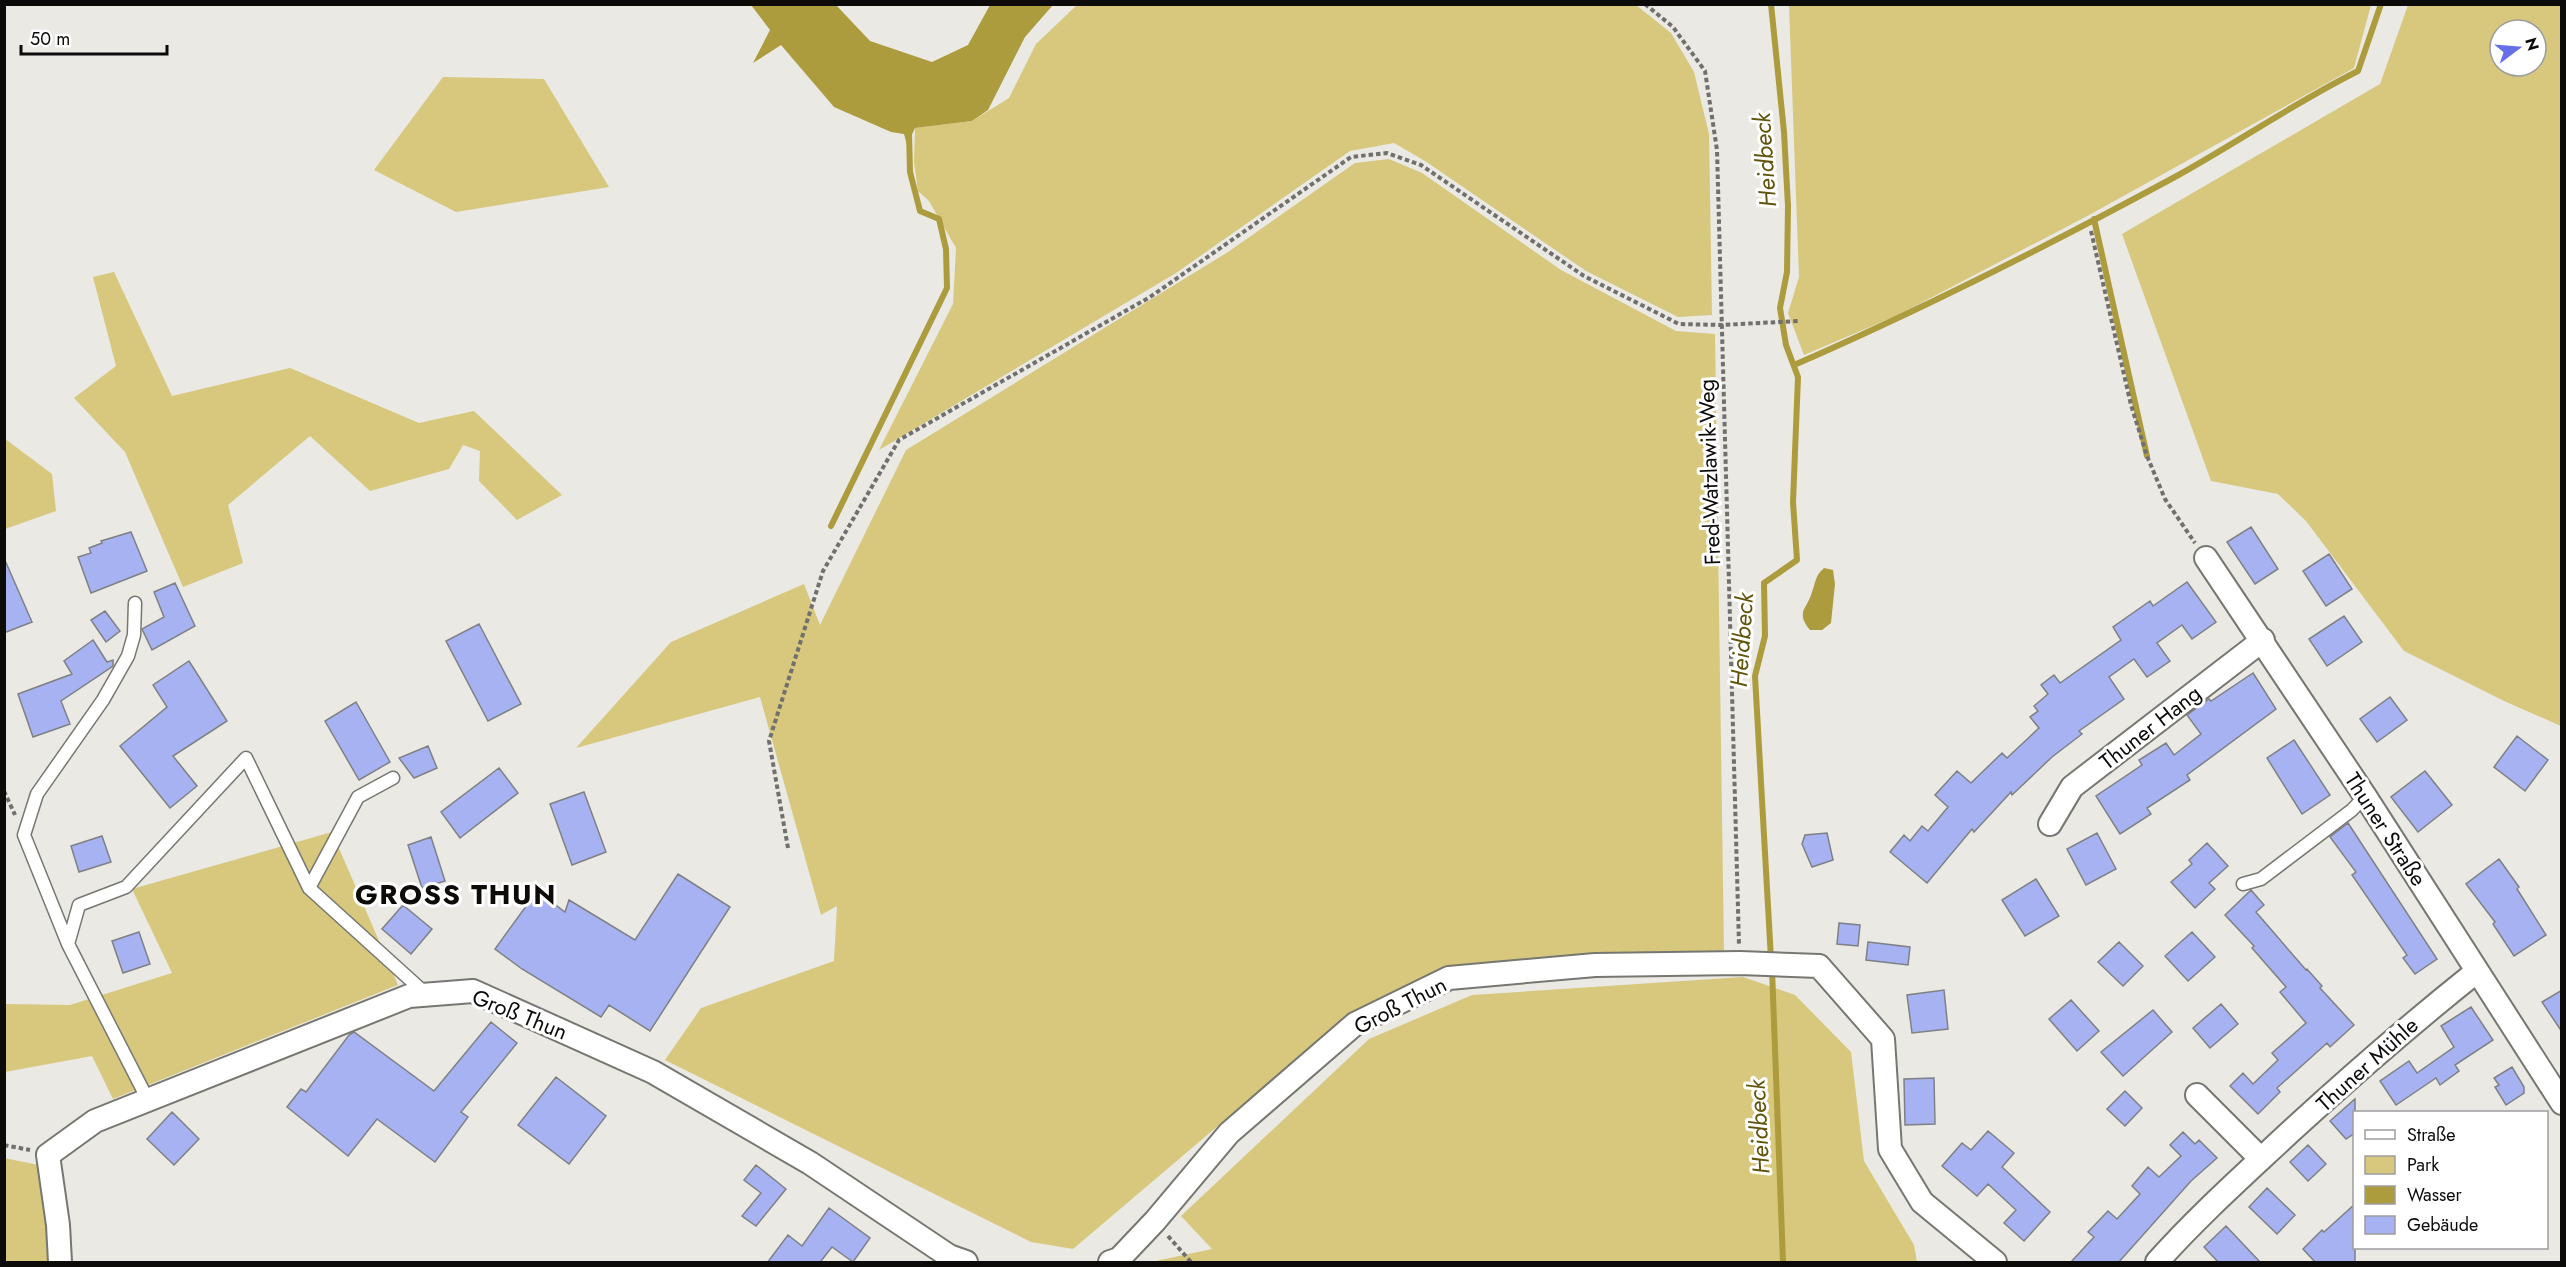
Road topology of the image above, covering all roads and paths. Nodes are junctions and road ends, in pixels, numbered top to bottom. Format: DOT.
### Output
graph roads {
  1 [pos="1645,4"];
  2 [pos="2091,231"];
  3 [pos="1799,321"];
  4 [pos="1721,325"];
  5 [pos="2206,558"];
  6 [pos="135,603"];
  7 [pos="2263,640"];
  8 [pos="393,778"];
  9 [pos="2365,796"];
  10 [pos="2050,824"];
  11 [pos="788,848"];
  12 [pos="2243,884"];
  13 [pos="309,888"];
  14 [pos="68,944"];
  15 [pos="1740,963"];
  16 [pos="2476,972"];
  17 [pos="427,994"];
  18 [pos="2197,1095"];
  19 [pos="148,1100"];
  20 [pos="2562,1103"];
  21 [pos="2261,1159"];
  22 [pos="1155,1221"];
  23 [pos="60,1263"];
  24 [pos="966,1263"];
  25 [pos="1110,1263"];
  26 [pos="1191,1263"];
  27 [pos="1995,1263"];
  28 [pos="2157,1263"];
  1 -- 4 [label="path, Fred-Watzlawik-Weg"];
  2 -- 5 [label="path"];
  3 -- 4 [label="path"];
  4 -- 11 [label="path"];
  4 -- 15 [label="path, Fred-Watzlawik-Weg"];
  5 -- 7 [label="street, Thuner Straße"];
  6 -- 14 [label="lane"];
  7 -- 9 [label="street, Thuner Straße"];
  7 -- 10 [label="street, Thuner Hang"];
  8 -- 13 [label="lane"];
  9 -- 12 [label="lane"];
  9 -- 16 [label="street, Thuner Straße"];
  13 -- 14 [label="lane"];
  13 -- 17 [label="lane"];
  14 -- 19 [label="lane"];
  15 -- 22 [label="street, Groß Thun"];
  15 -- 27 [label="street, Groß Thun"];
  16 -- 20 [label="street, Thuner Straße"];
  16 -- 21 [label="street, Thuner Mühle"];
  17 -- 19 [label="street, Groß Thun"];
  17 -- 24 [label="street, Groß Thun"];
  18 -- 21 [label="street"];
  19 -- 23 [label="street, Groß Thun"];
  21 -- 28 [label="street, Thuner Mühle"];
  22 -- 25 [label="street, Groß Thun"];
  22 -- 26 [label="path"];
}
